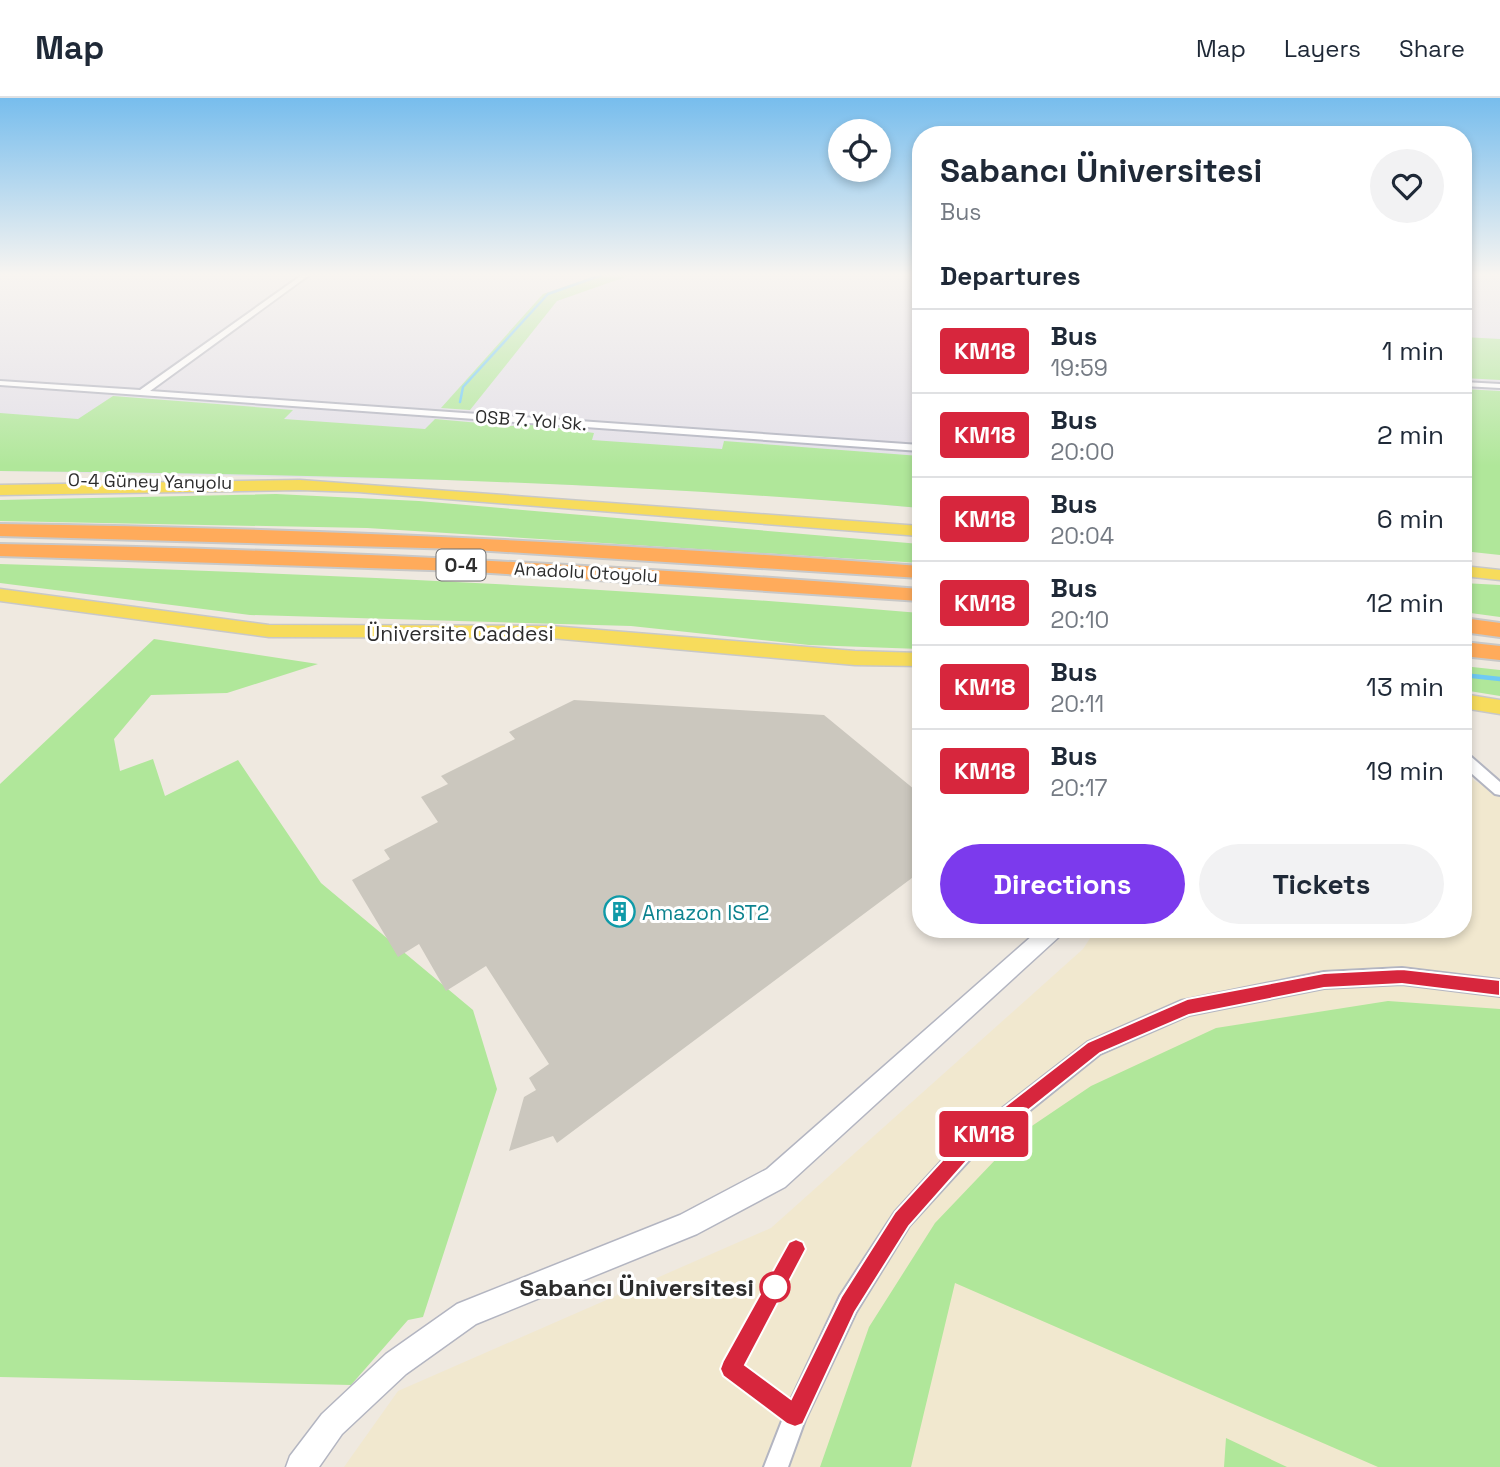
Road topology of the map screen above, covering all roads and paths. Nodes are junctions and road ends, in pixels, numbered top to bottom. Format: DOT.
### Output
graph roads {
  1 [pos="217,339"];
  2 [pos="0,383"];
  3 [pos="1472,384"];
  4 [pos="1500,386"];
  5 [pos="142,393"];
  6 [pos="912,447"];
  7 [pos="0,480"];
  8 [pos="300,485"];
  9 [pos="0,490"];
  10 [pos="0,530"];
  11 [pos="912,530"];
  12 [pos="0,550"];
  13 [pos="912,572"];
  14 [pos="1472,572"];
  15 [pos="1500,575"];
  16 [pos="0,595"];
  17 [pos="912,595"];
  18 [pos="1472,626"];
  19 [pos="1500,630"];
  20 [pos="1472,650"];
  21 [pos="1500,653"];
  22 [pos="912,660"];
  23 [pos="1472,702"];
  24 [pos="1500,707"];
  25 [pos="1472,766"];
  26 [pos="1500,790"];
  27 [pos="1044,938"];
  28 [pos="1500,988"];
  29 [pos="301,1467"];
  30 [pos="776,1467"];
  1 -- 5 [label="street"];
  2 -- 5 [label="street, OSB 7. Yol Sk."];
  3 -- 4 [label="street"];
  5 -- 6 [label="street, OSB 7. Yol Sk."];
  7 -- 8 [label="main road, O-4 Güney Yanyolu"];
  8 -- 9 [label="main road"];
  8 -- 11 [label="main road"];
  10 -- 13 [label="highway, Anadolu Otoyolu / O-4"];
  12 -- 17 [label="highway, Anadolu Otoyolu / O-4"];
  14 -- 15 [label="main road"];
  16 -- 22 [label="main road, Üniversite Caddesi"];
  18 -- 19 [label="highway"];
  20 -- 21 [label="highway"];
  23 -- 24 [label="main road"];
  25 -- 26 [label="street"];
  27 -- 29 [label="street"];
  28 -- 30 [label="street"];
}
